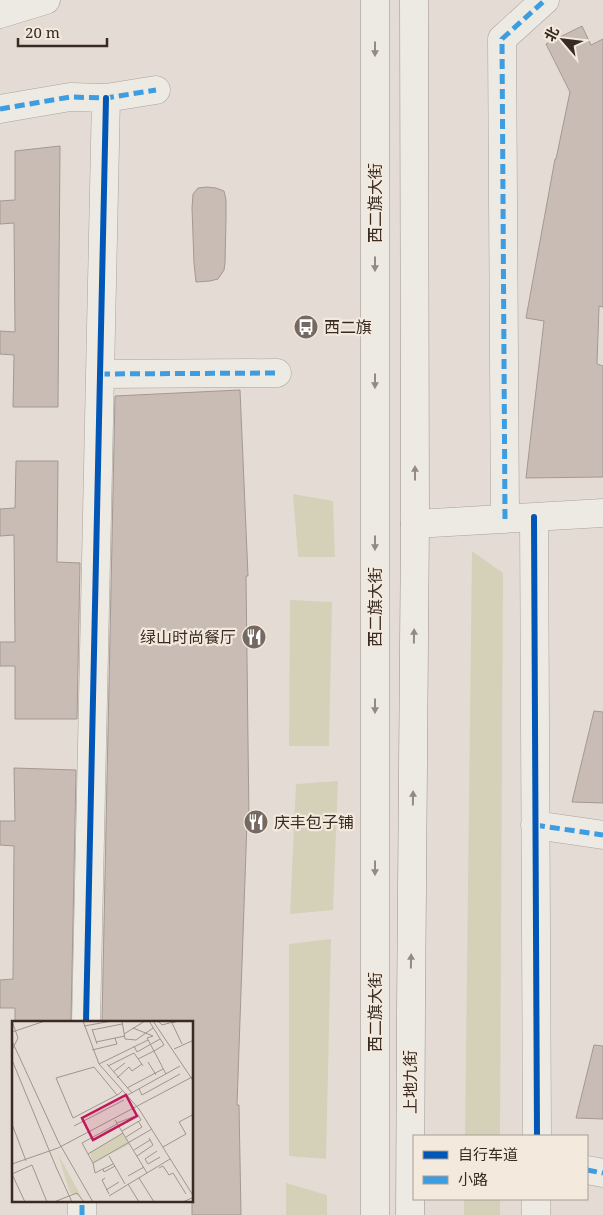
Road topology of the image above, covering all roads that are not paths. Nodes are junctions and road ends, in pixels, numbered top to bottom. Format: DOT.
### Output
graph roads {
  1 [pos="375,0"];
  2 [pos="414,0"];
  3 [pos="545,0"];
  4 [pos="39,1"];
  5 [pos="0,14"];
  6 [pos="156,90"];
  7 [pos="106,98"];
  8 [pos="0,109"];
  9 [pos="277,373"];
  10 [pos="100,374"];
  11 [pos="603,513"];
  12 [pos="534,517"];
  13 [pos="505,519"];
  14 [pos="415,524"];
  15 [pos="535,825"];
  16 [pos="603,835"];
  17 [pos="86,1021"];
  18 [pos="537,1135"];
  19 [pos="588,1170"];
  20 [pos="603,1173"];
  21 [pos="536,1200"];
  22 [pos="82,1202"];
  23 [pos="82,1215"];
  24 [pos="375,1215"];
  25 [pos="410,1215"];
  26 [pos="536,1215"];
  1 -- 24 [label="street, 西二旗大街, one-way"];
  14 -- 2 [label="street, one-way"];
  3 -- 13 [label="street"];
  4 -- 5 [label="street"];
  6 -- 7 [label="street"];
  7 -- 8 [label="street"];
  7 -- 10 [label="street"];
  9 -- 10 [label="street"];
  10 -- 17 [label="street"];
  11 -- 12 [label="street"];
  12 -- 13 [label="street"];
  12 -- 15 [label="street"];
  13 -- 14 [label="street"];
  25 -- 14 [label="street, 上地九街, one-way"];
  15 -- 16 [label="street"];
  15 -- 18 [label="street"];
  19 -- 20 [label="street"];
  21 -- 26 [label="street"];
  22 -- 23 [label="street"];
}
